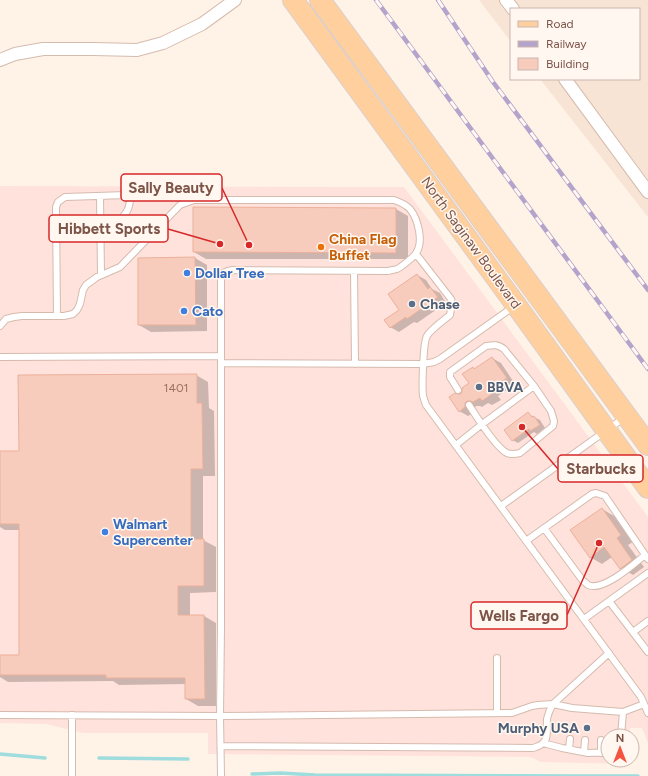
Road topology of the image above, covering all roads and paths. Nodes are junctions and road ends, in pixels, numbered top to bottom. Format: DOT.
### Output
graph roads {
  1 [pos="235,0"];
  2 [pos="293,0"];
  3 [pos="320,0"];
  4 [pos="506,0"];
  5 [pos="512,8"];
  6 [pos="0,60"];
  7 [pos="566,80"];
  8 [pos="648,192"];
  9 [pos="100,196"];
  10 [pos="100,232"];
  11 [pos="416,254"];
  12 [pos="354,271"];
  13 [pos="101,275"];
  14 [pos="516,305"];
  15 [pos="57,316"];
  16 [pos="0,326"];
  17 [pos="0,356"];
  18 [pos="221,356"];
  19 [pos="221,363"];
  20 [pos="354,364"];
  21 [pos="423,364"];
  22 [pos="534,386"];
  23 [pos="458,390"];
  24 [pos="469,405"];
  25 [pos="627,416"];
  26 [pos="481,425"];
  27 [pos="606,430"];
  28 [pos="456,445"];
  29 [pos="648,445"];
  30 [pos="648,488"];
  31 [pos="501,506"];
  32 [pos="544,528"];
  33 [pos="526,541"];
  34 [pos="646,557"];
  35 [pos="648,573"];
  36 [pos="609,601"];
  37 [pos="584,619"];
  38 [pos="648,621"];
  39 [pos="633,632"];
  40 [pos="648,652"];
  41 [pos="609,653"];
  42 [pos="497,658"];
  43 [pos="553,704"];
  44 [pos="644,704"];
  45 [pos="572,708"];
  46 [pos="588,709"];
  47 [pos="623,712"];
  48 [pos="497,713"];
  49 [pos="648,713"];
  50 [pos="0,715"];
  51 [pos="72,715"];
  52 [pos="571,715"];
  53 [pos="220,716"];
  54 [pos="587,716"];
  55 [pos="622,728"];
  56 [pos="570,739"];
  57 [pos="585,740"];
  58 [pos="543,743"];
  59 [pos="221,746"];
  60 [pos="569,749"];
  61 [pos="584,752"];
  62 [pos="600,752"];
  63 [pos="72,776"];
  64 [pos="221,776"];
  1 -- 6 [label="street"];
  2 -- 14 [label="main road, North Saginaw Boulevard"];
  3 -- 25 [label="main road, North Saginaw Boulevard"];
  4 -- 5 [label="street"];
  7 -- 8 [label="street"];
  9 -- 10 [label="lane"];
  9 -- 10 [label="lane"];
  9 -- 15 [label="lane"];
  10 -- 13 [label="lane"];
  11 -- 12 [label="lane"];
  11 -- 13 [label="lane"];
  11 -- 21 [label="lane"];
  12 -- 18 [label="lane"];
  12 -- 20 [label="lane"];
  13 -- 15 [label="lane"];
  14 -- 21 [label="lane"];
  14 -- 27 [label="main road, North Saginaw Boulevard"];
  15 -- 16 [label="lane"];
  17 -- 18 [label="lane"];
  18 -- 19 [label="lane"];
  19 -- 20 [label="lane"];
  19 -- 53 [label="lane"];
  20 -- 21 [label="lane"];
  21 -- 28 [label="lane"];
  22 -- 23 [label="lane"];
  22 -- 26 [label="lane"];
  22 -- 26 [label="lane"];
  24 -- 26 [label="lane"];
  25 -- 27 [label="lane"];
  25 -- 29 [label="main road, North Saginaw Boulevard"];
  26 -- 28 [label="lane"];
  27 -- 30 [label="main road, North Saginaw Boulevard"];
  27 -- 31 [label="lane"];
  28 -- 31 [label="lane"];
  31 -- 33 [label="lane"];
  32 -- 33 [label="lane"];
  32 -- 34 [label="lane"];
  32 -- 34 [label="lane"];
  33 -- 37 [label="lane"];
  35 -- 36 [label="lane"];
  36 -- 37 [label="lane"];
  36 -- 39 [label="lane"];
  37 -- 41 [label="lane"];
  38 -- 39 [label="lane"];
  39 -- 40 [label="lane"];
  41 -- 43 [label="lane"];
  41 -- 44 [label="lane"];
  42 -- 48 [label="lane"];
  43 -- 45 [label="lane"];
  43 -- 48 [label="lane"];
  43 -- 58 [label="lane"];
  44 -- 47 [label="lane"];
  44 -- 49 [label="lane"];
  45 -- 46 [label="lane"];
  45 -- 52 [label="lane"];
  46 -- 47 [label="lane"];
  46 -- 54 [label="lane"];
  47 -- 55 [label="lane"];
  48 -- 53 [label="lane"];
  50 -- 51 [label="lane"];
  51 -- 53 [label="lane"];
  51 -- 63 [label="lane"];
  53 -- 59 [label="lane"];
  56 -- 60 [label="lane"];
  57 -- 61 [label="lane"];
  58 -- 59 [label="lane"];
  58 -- 60 [label="lane"];
  59 -- 64 [label="lane"];
  60 -- 61 [label="lane"];
  61 -- 62 [label="lane"];
}
